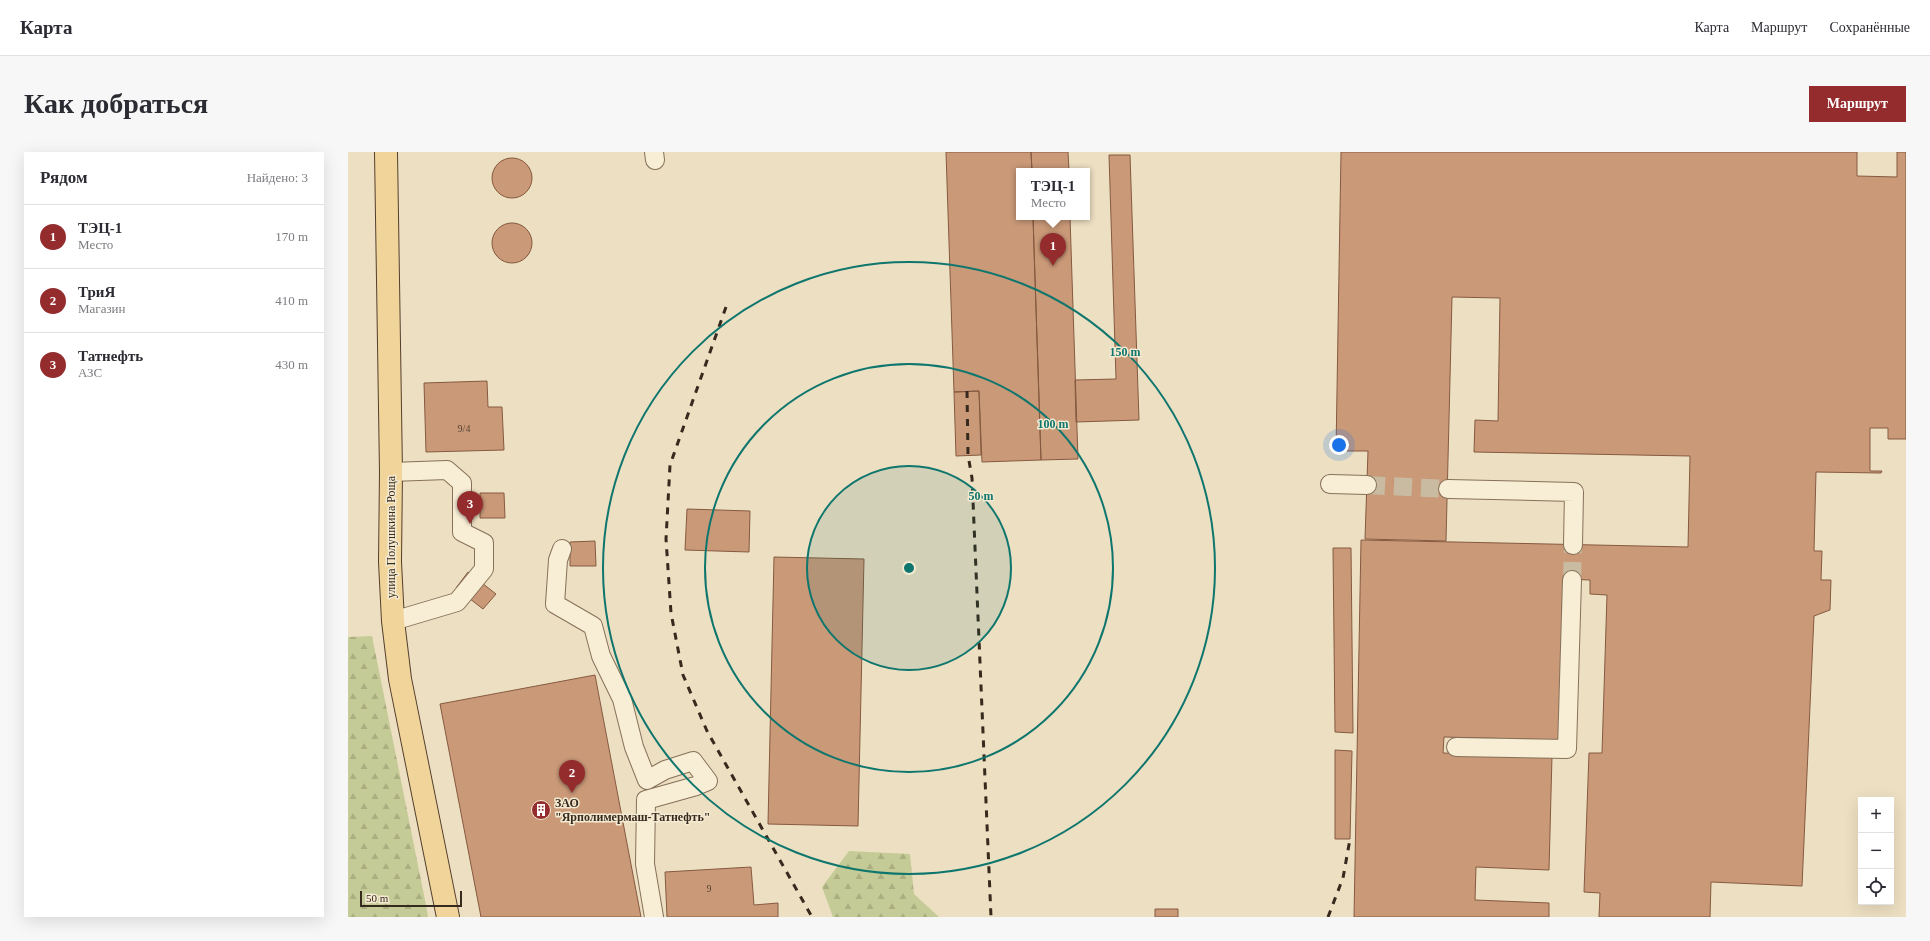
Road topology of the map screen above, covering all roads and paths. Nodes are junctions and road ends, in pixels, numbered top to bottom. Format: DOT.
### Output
graph roads {
  1 [pos="386,152"];
  2 [pos="391,472"];
  3 [pos="1330,484"];
  4 [pos="1367,485"];
  5 [pos="1448,488"];
  6 [pos="1573,545"];
  7 [pos="562,549"];
  8 [pos="1572,580"];
  9 [pos="393,621"];
  10 [pos="1456,747"];
  11 [pos="448,917"];
  12 [pos="654,917"];
  1 -- 2 [label="main road, улица Полушкина Роща"];
  2 -- 9 [label="main road, улица Полушкина Роща"];
  2 -- 9 [label="lane"];
  3 -- 4 [label="lane"];
  5 -- 6 [label="lane"];
  7 -- 12 [label="lane"];
  8 -- 10 [label="lane"];
  9 -- 11 [label="main road, улица Полушкина Роща"];
}
